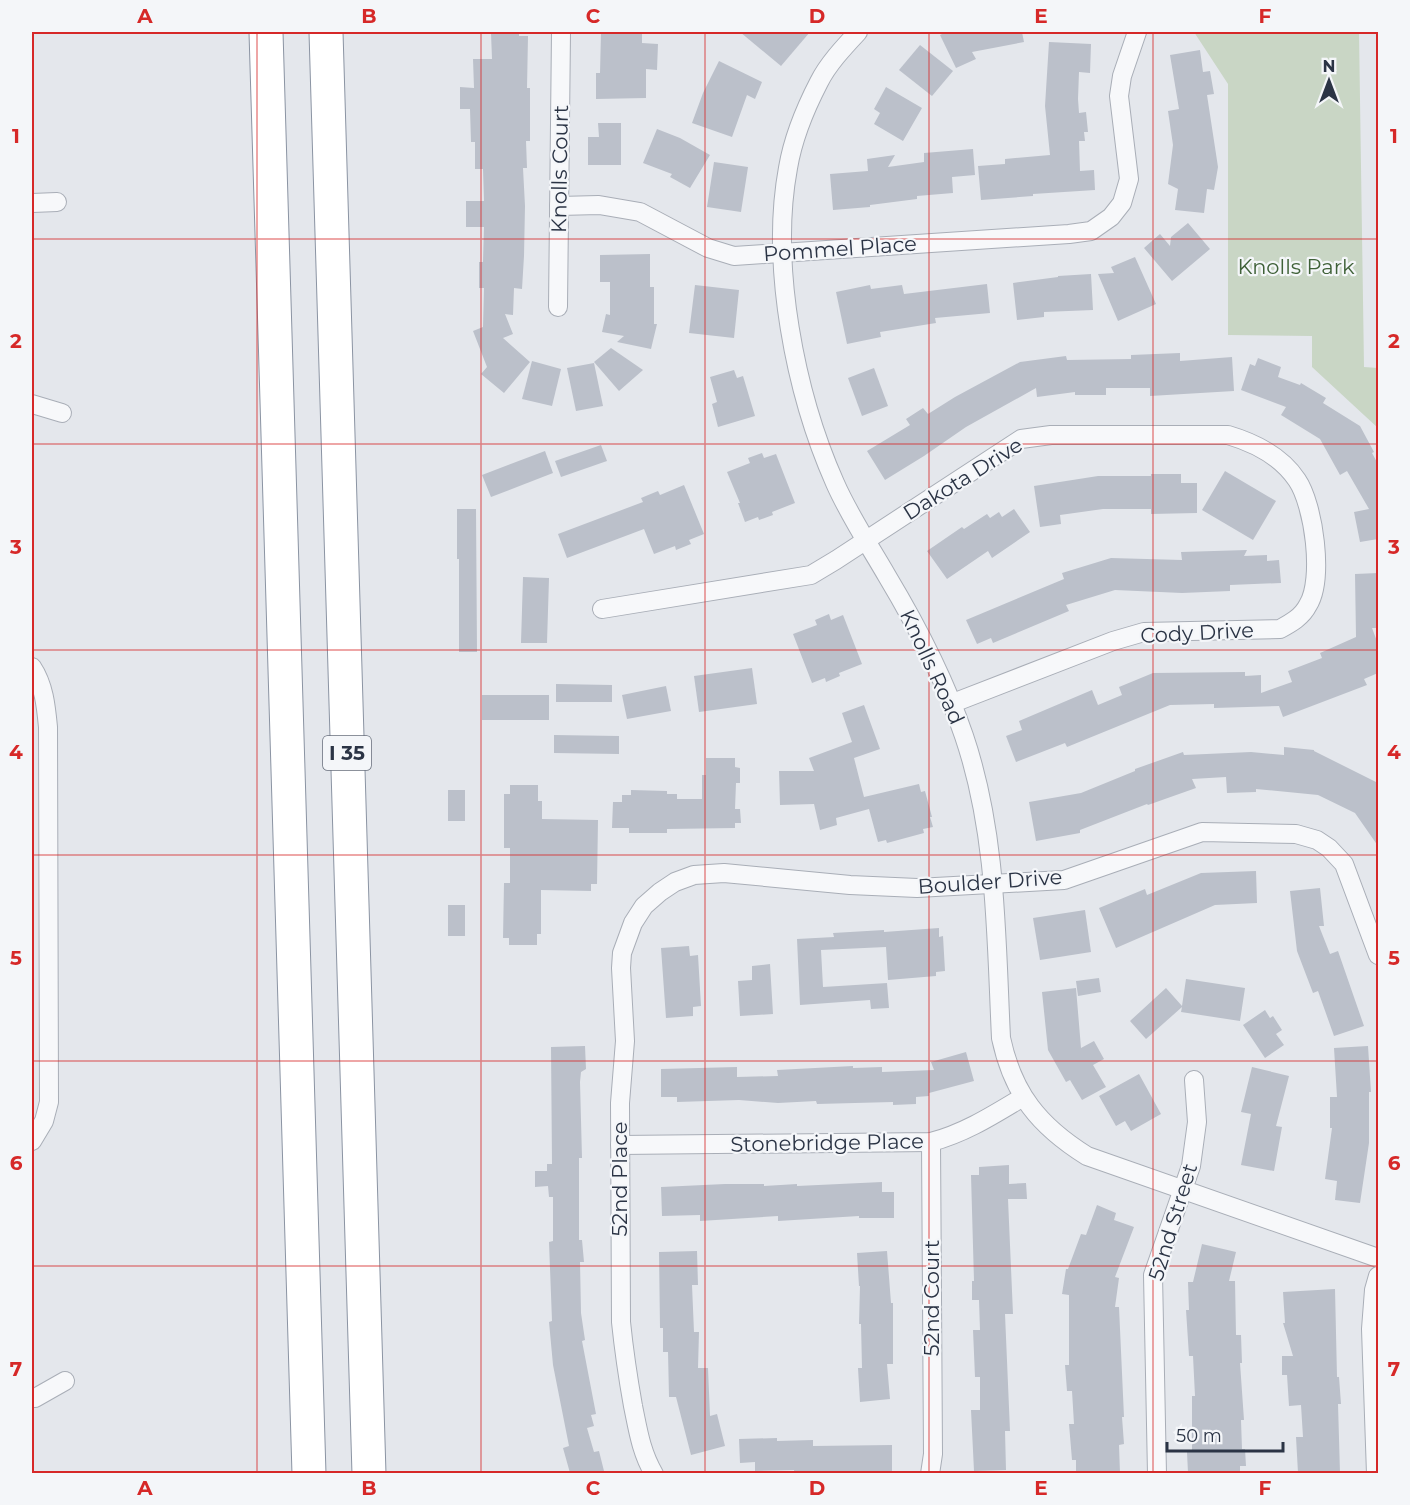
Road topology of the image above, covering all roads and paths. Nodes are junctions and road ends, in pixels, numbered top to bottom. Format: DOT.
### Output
graph roads {
  1 [pos="266,32"];
  2 [pos="326,32"];
  3 [pos="561,32"];
  4 [pos="857,32"];
  5 [pos="1137,32"];
  6 [pos="32,202"];
  7 [pos="57,202"];
  8 [pos="560,206"];
  9 [pos="783,253"];
  10 [pos="558,307"];
  11 [pos="32,404"];
  12 [pos="62,413"];
  13 [pos="865,541"];
  14 [pos="1317,578"];
  15 [pos="602,609"];
  16 [pos="32,667"];
  17 [pos="952,703"];
  18 [pos="993,884"];
  19 [pos="660,892"];
  20 [pos="1378,955"];
  21 [pos="1194,1080"];
  22 [pos="1023,1097"];
  23 [pos="32,1141"];
  24 [pos="931,1142"];
  25 [pos="620,1145"];
  26 [pos="1183,1190"];
  27 [pos="1378,1258"];
  28 [pos="1378,1276"];
  29 [pos="65,1381"];
  30 [pos="32,1398"];
  31 [pos="309,1473"];
  32 [pos="369,1473"];
  33 [pos="654,1473"];
  34 [pos="930,1473"];
  35 [pos="1157,1473"];
  36 [pos="1376,1473"];
  1 -- 31 [label="highway"];
  2 -- 32 [label="highway, I 35"];
  3 -- 8 [label="street, Knolls Court"];
  4 -- 9 [label="street, Knolls Road"];
  5 -- 9 [label="street, Pommel Place"];
  6 -- 7 [label="street"];
  8 -- 9 [label="street, Pommel Place"];
  8 -- 10 [label="street, Knolls Court"];
  9 -- 13 [label="street, Knolls Road"];
  11 -- 12 [label="street"];
  13 -- 14 [label="street, Dakota Drive"];
  13 -- 15 [label="street, Dakota Drive"];
  13 -- 17 [label="street, Knolls Road"];
  14 -- 17 [label="street, Cody Drive"];
  16 -- 23 [label="street"];
  17 -- 18 [label="street, Knolls Road"];
  18 -- 19 [label="street, Boulder Drive"];
  18 -- 20 [label="street, Boulder Drive"];
  18 -- 22 [label="street, Knolls Road"];
  19 -- 25 [label="street, 52nd Place"];
  21 -- 26 [label="street, 52nd Street"];
  22 -- 24 [label="street, Stonebridge Place"];
  22 -- 26 [label="street, Knolls Road"];
  24 -- 25 [label="street, Stonebridge Place"];
  24 -- 34 [label="street, 52nd Court"];
  25 -- 33 [label="street, 52nd Place"];
  26 -- 27 [label="street, Knolls Road"];
  26 -- 35 [label="street, 52nd Street"];
  28 -- 36 [label="street"];
  29 -- 30 [label="street"];
}
